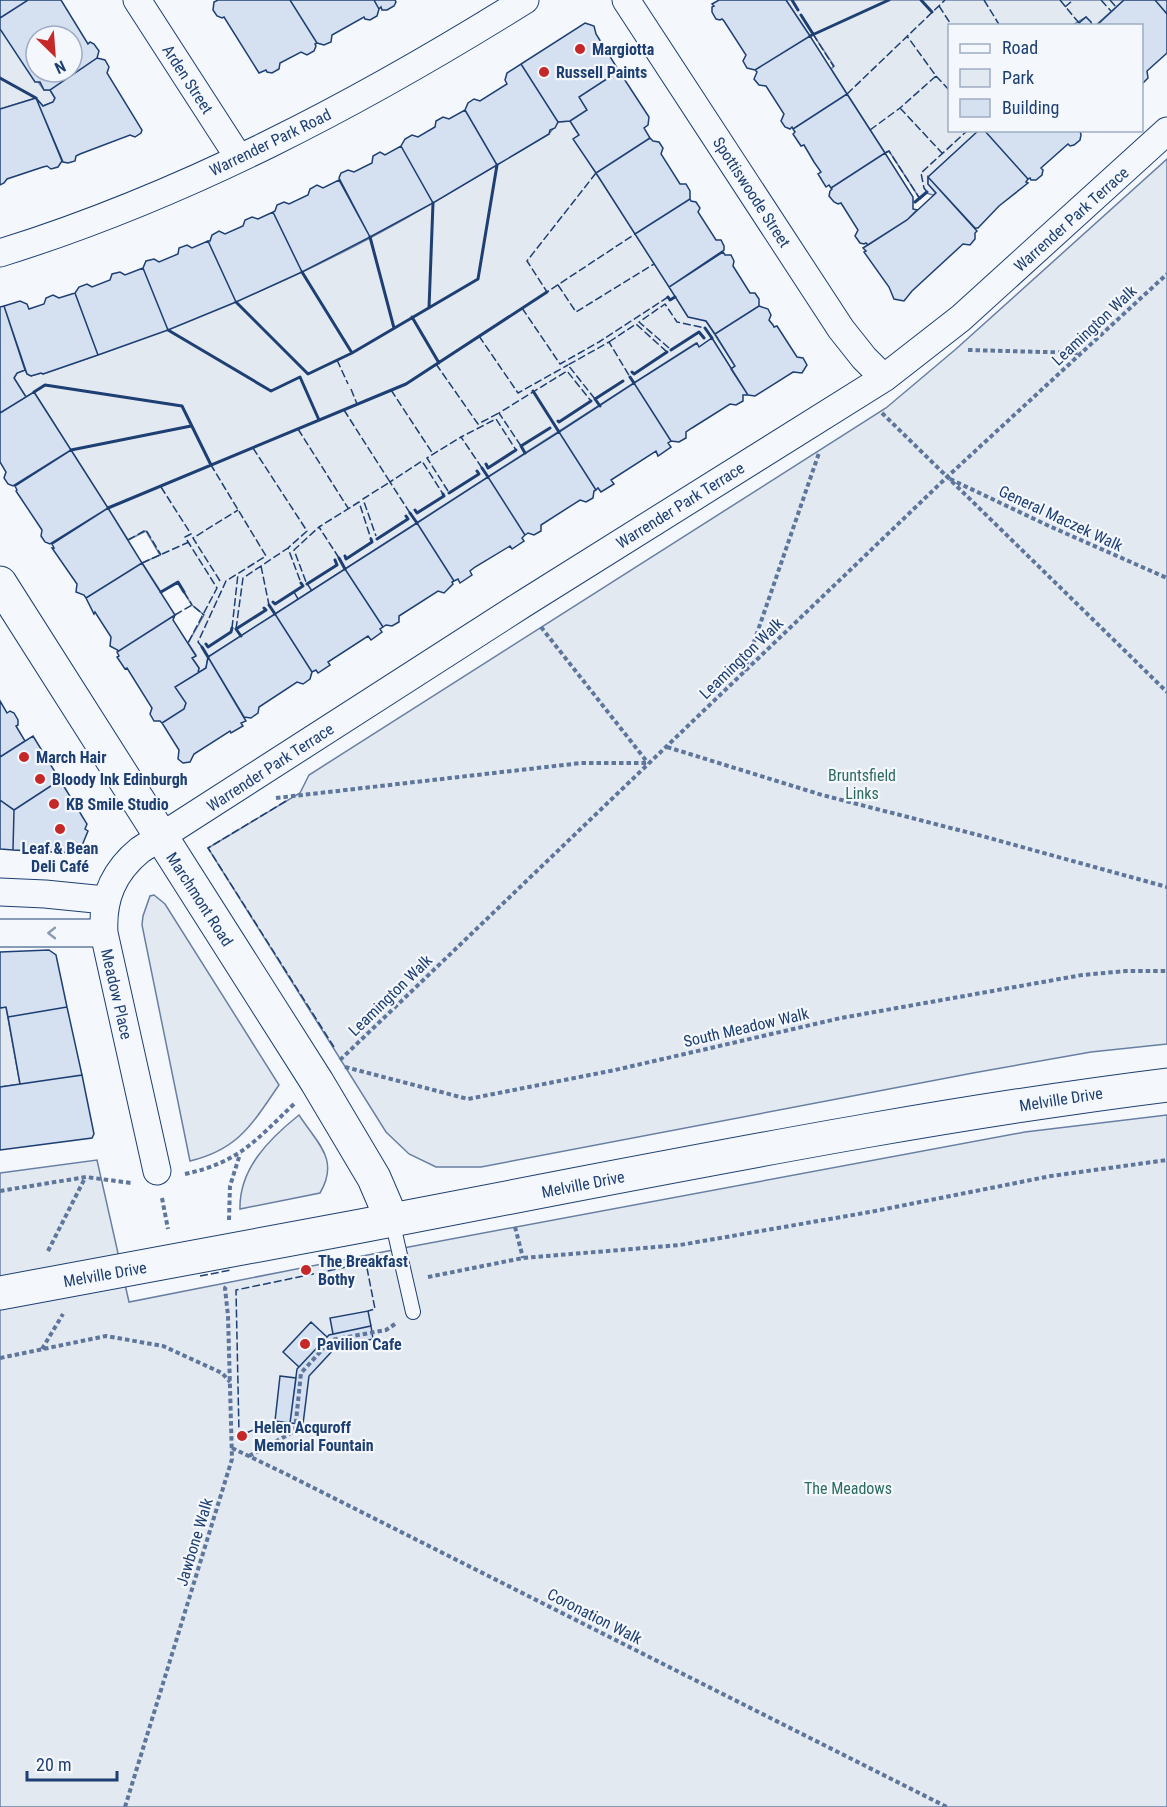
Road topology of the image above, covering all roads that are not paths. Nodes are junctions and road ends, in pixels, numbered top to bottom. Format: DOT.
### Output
graph roads {
  1 [pos="137,0"];
  2 [pos="525,0"];
  3 [pos="626,0"];
  4 [pos="1167,131"];
  5 [pos="239,158"];
  6 [pos="0,252"];
  7 [pos="874,386"];
  8 [pos="0,583"];
  9 [pos="161,837"];
  10 [pos="0,892"];
  11 [pos="105,900"];
  12 [pos="0,933"];
  13 [pos="104,933"];
  14 [pos="1167,1085"];
  15 [pos="158,1176"];
  16 [pos="392,1220"];
  17 [pos="0,1293"];
  18 [pos="413,1312"];
  1 -- 5 [label="street, Arden Street"];
  2 -- 5 [label="street, Warrender Park Road"];
  3 -- 7 [label="street, Spottiswoode Street"];
  4 -- 7 [label="street, Warrender Park Terrace"];
  5 -- 6 [label="street, Warrender Park Road"];
  7 -- 9 [label="street, Warrender Park Terrace"];
  8 -- 9 [label="main road, Marchmont Road"];
  9 -- 11 [label="street, Meadow Place"];
  9 -- 16 [label="main road, Marchmont Road"];
  10 -- 11 [label="street"];
  11 -- 13 [label="street, Meadow Place"];
  13 -- 12 [label="street, one-way"];
  13 -- 15 [label="street, Meadow Place"];
  14 -- 16 [label="main road, Melville Drive"];
  16 -- 17 [label="main road, Melville Drive"];
  16 -- 18 [label="lane"];
}
